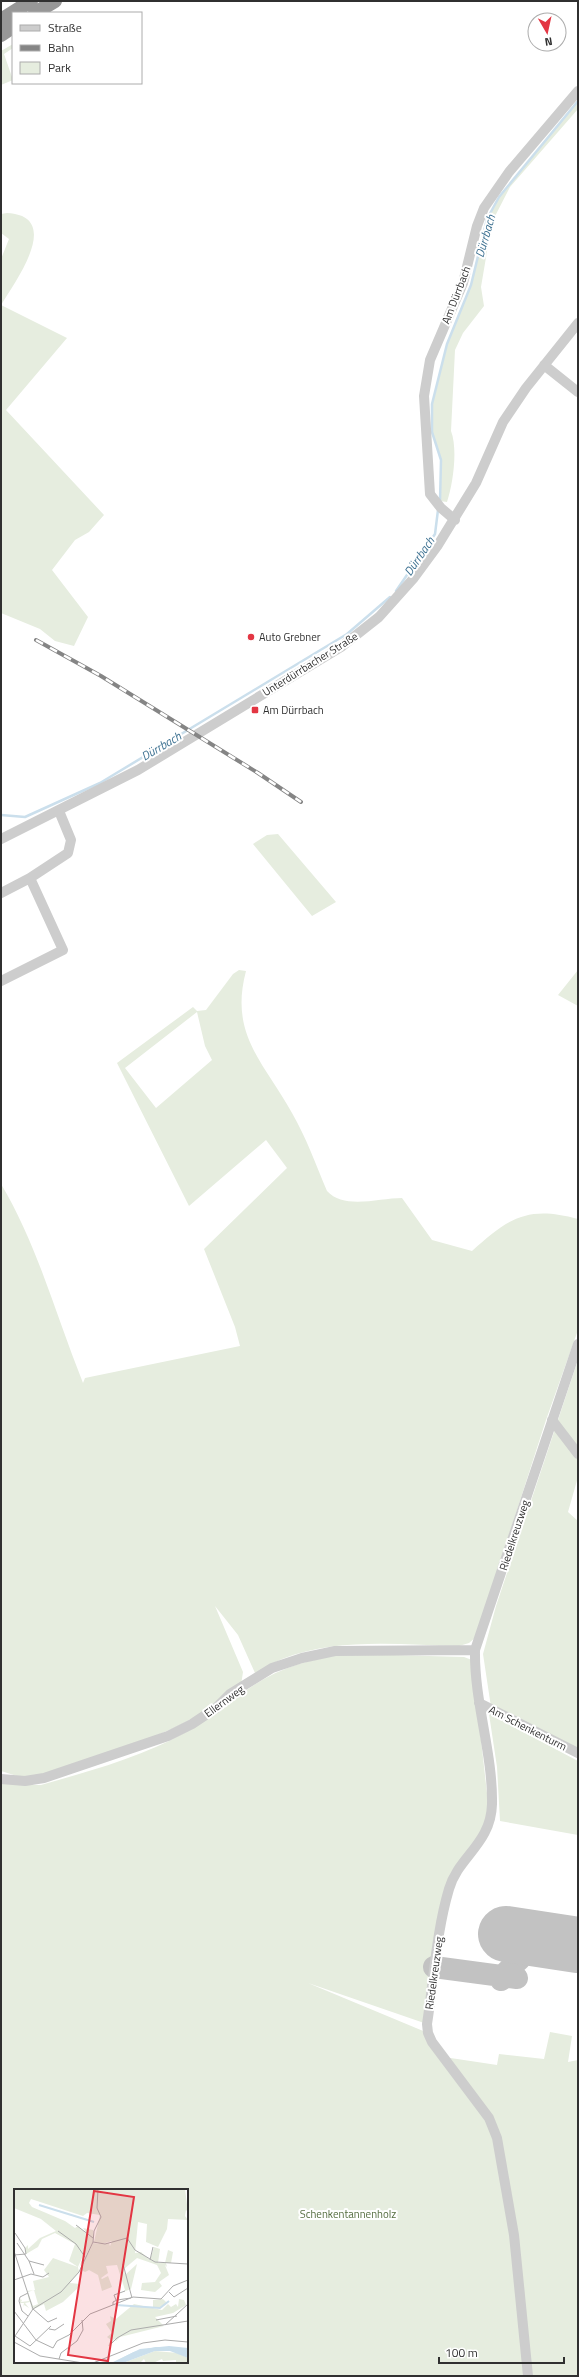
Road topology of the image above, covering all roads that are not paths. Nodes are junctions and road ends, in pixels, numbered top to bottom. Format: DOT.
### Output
graph roads {
  1 [pos="31,1"];
  2 [pos="55,1"];
  3 [pos="14,12"];
  4 [pos="37,12"];
  5 [pos="12,13"];
  6 [pos="1,20"];
  7 [pos="12,28"];
  8 [pos="1,35"];
  9 [pos="578,91"];
  10 [pos="578,324"];
  11 [pos="544,365"];
  12 [pos="578,392"];
  13 [pos="455,520"];
  14 [pos="59,811"];
  15 [pos="1,839"];
  16 [pos="30,878"];
  17 [pos="1,893"];
  18 [pos="1,981"];
  19 [pos="578,1344"];
  20 [pos="552,1420"];
  21 [pos="578,1454"];
  22 [pos="476,1650"];
  23 [pos="478,1703"];
  24 [pos="578,1753"];
  25 [pos="1,1779"];
  26 [pos="528,2376"];
  1 -- 3 [label="highway"];
  2 -- 4 [label="highway"];
  5 -- 6 [label="highway"];
  7 -- 8 [label="highway"];
  9 -- 13 [label="street, Am Dürrbach"];
  10 -- 11 [label="street, Unterdürrbacher Straße"];
  11 -- 12 [label="street"];
  11 -- 13 [label="street, Unterdürrbacher Straße"];
  13 -- 14 [label="street, Unterdürrbacher Straße"];
  14 -- 15 [label="street, Unterdürrbacher Straße"];
  14 -- 16 [label="street"];
  16 -- 17 [label="street"];
  16 -- 18 [label="street"];
  19 -- 20 [label="street, Riedelkreuzweg"];
  20 -- 21 [label="street"];
  20 -- 22 [label="street, Riedelkreuzweg"];
  22 -- 23 [label="street, Riedelkreuzweg"];
  22 -- 25 [label="street, Ellernweg"];
  23 -- 24 [label="street, Am Schenkenturm"];
  23 -- 26 [label="street, Riedelkreuzweg"];
}
